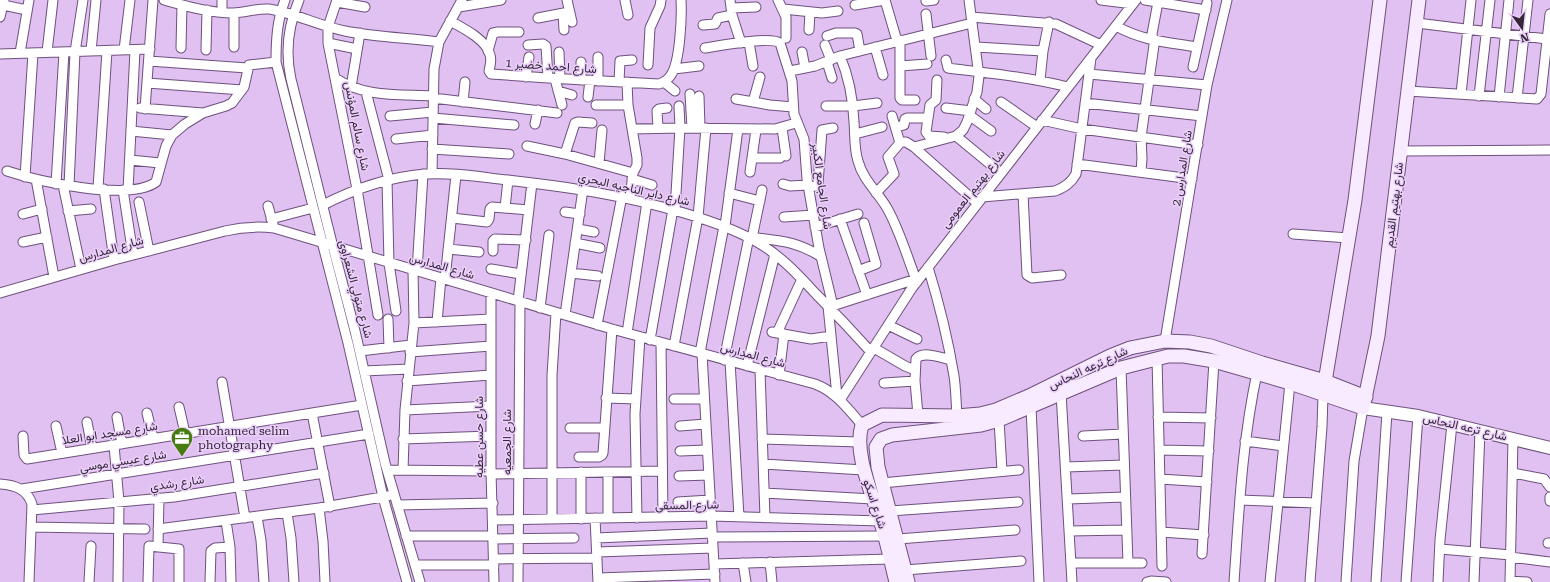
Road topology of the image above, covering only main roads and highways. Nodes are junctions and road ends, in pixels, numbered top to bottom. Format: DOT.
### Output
graph roads {
  1 [pos="1380,0"];
  2 [pos="1419,0"];
  3 [pos="1130,348"];
  4 [pos="1134,364"];
  5 [pos="1325,381"];
  6 [pos="1323,394"];
  7 [pos="1365,403"];
  8 [pos="862,425"];
  9 [pos="876,447"];
  10 [pos="906,576"];
  11 [pos="896,582"];
  1 -- 5 [label="main road"];
  2 -- 7 [label="main road, شارع بهتيم القديم"];
  3 -- 4 [label="main road"];
  3 -- 5 [label="main road, شارع ترعه النحاس"];
  3 -- 8 [label="main road, شارع ترعه النحاس"];
  4 -- 6 [label="main road, شارع ترعه النحاس"];
  4 -- 9 [label="main road, شارع ترعه النحاس"];
  5 -- 6 [label="main road"];
  5 -- 7 [label="main road, شارع ترعه النحاس"];
  6 -- 7 [label="main road, شارع ترعه النحاس"];
  8 -- 11 [label="main road, شارع اسكو"];
  9 -- 10 [label="main road, شارع اسكو"];
}
